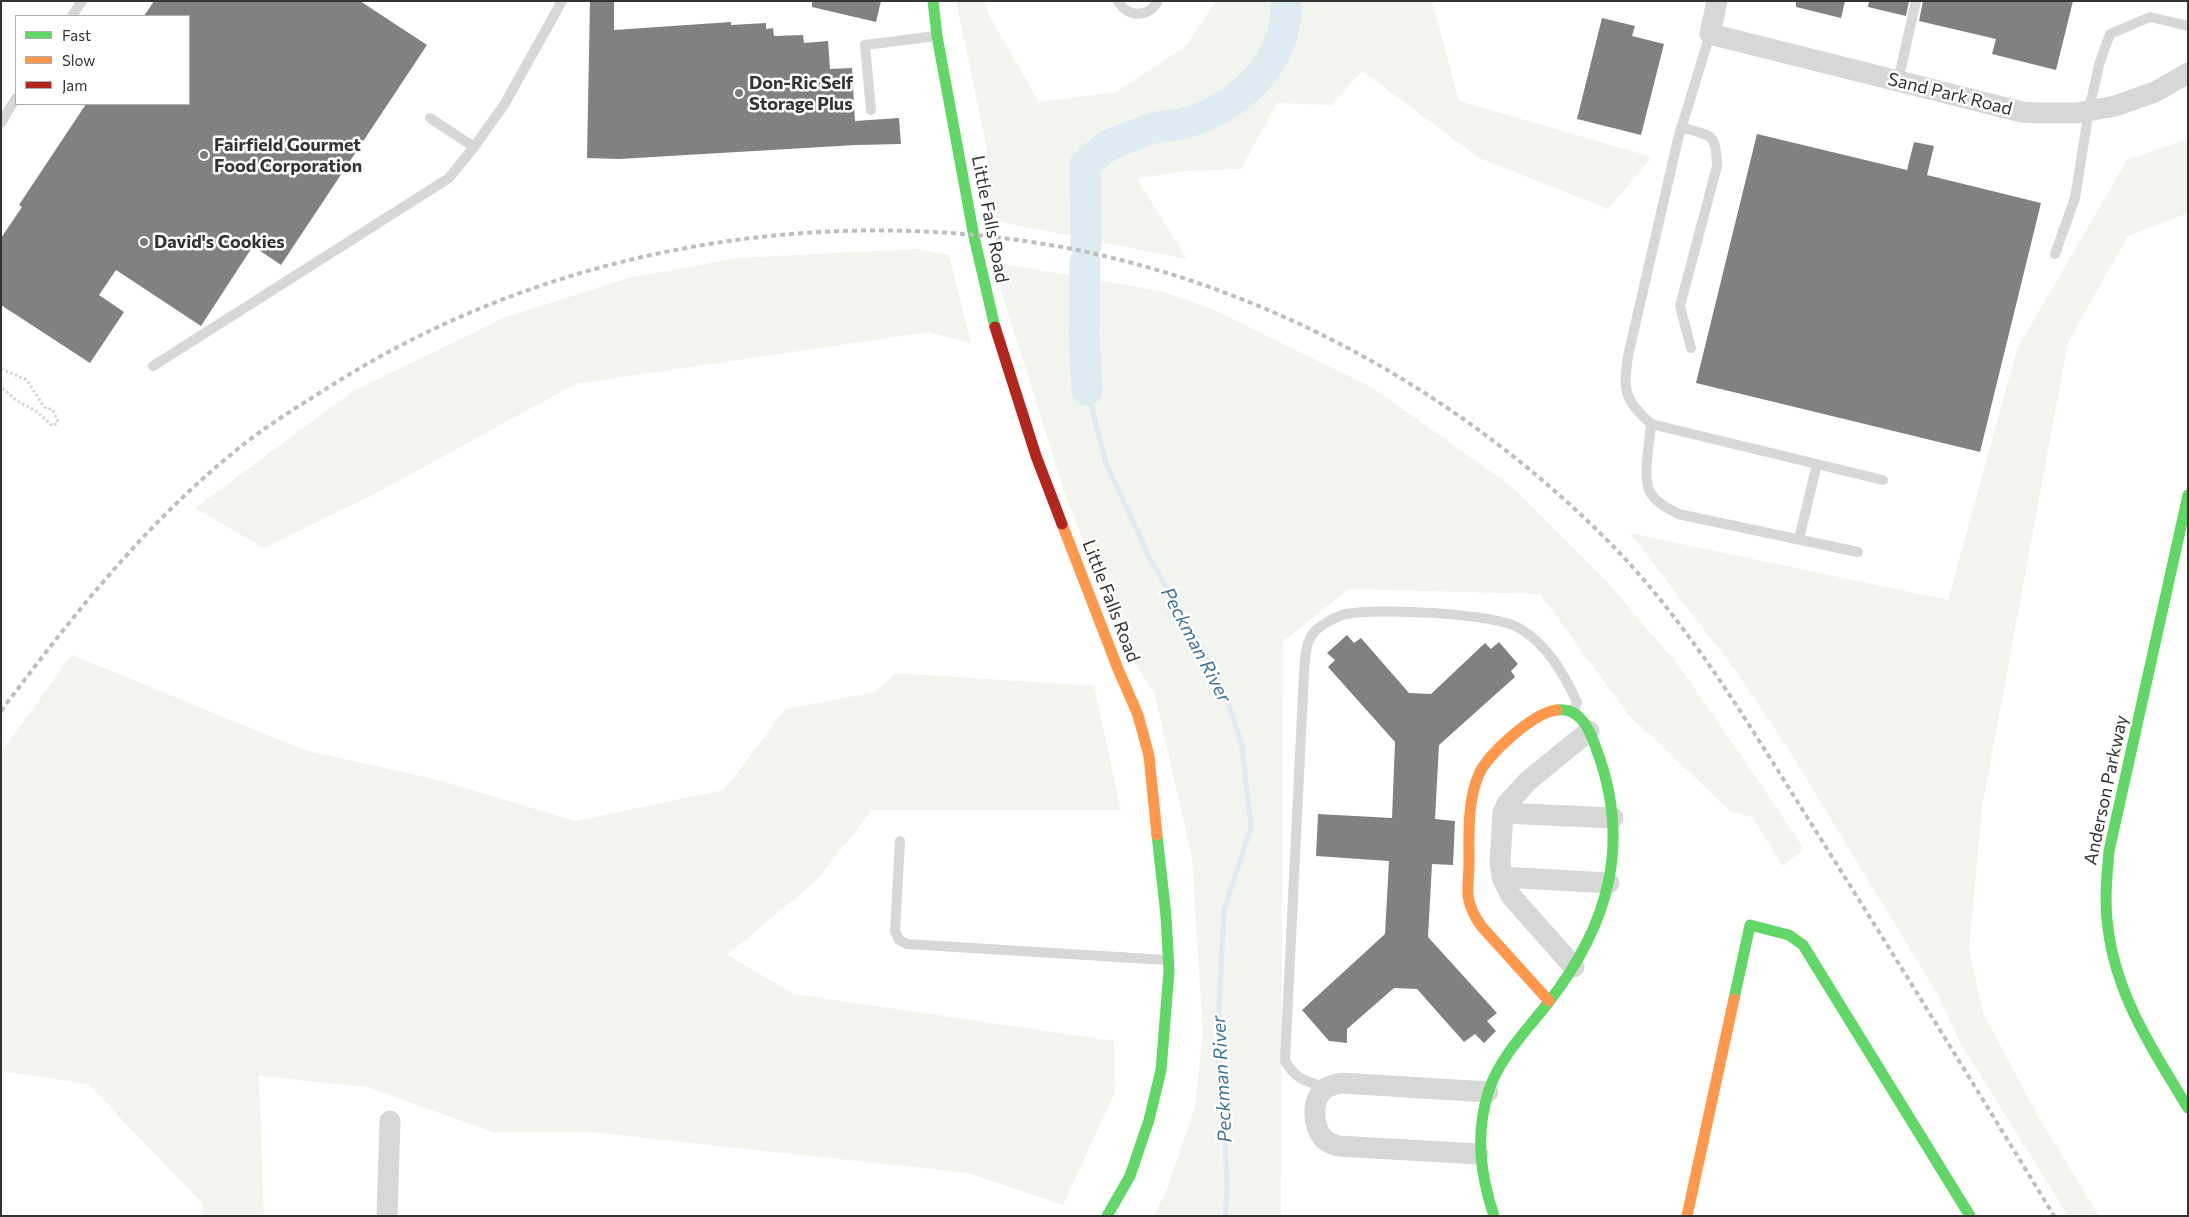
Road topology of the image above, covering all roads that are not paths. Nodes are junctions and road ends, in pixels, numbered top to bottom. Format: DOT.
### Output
graph roads {
  1 [pos="82,1"];
  2 [pos="562,1"];
  3 [pos="933,1"];
  4 [pos="1118,1"];
  5 [pos="1158,1"];
  6 [pos="1718,1"];
  7 [pos="1916,1"];
  8 [pos="73,15"];
  9 [pos="2188,26"];
  10 [pos="1710,34"];
  11 [pos="937,36"];
  12 [pos="2188,73"];
  13 [pos="1898,81"];
  14 [pos="15,100"];
  15 [pos="871,110"];
  16 [pos="2089,110"];
  17 [pos="430,118"];
  18 [pos="1,123"];
  19 [pos="1681,127"];
  20 [pos="474,147"];
  21 [pos="2055,254"];
  22 [pos="1691,348"];
  23 [pos="153,366"];
  24 [pos="1651,424"];
  25 [pos="1817,464"];
  26 [pos="1882,480"];
  27 [pos="2188,495"];
  28 [pos="1798,540"];
  29 [pos="1858,552"];
  30 [pos="1573,712"];
  31 [pos="1589,731"];
  32 [pos="1504,813"];
  33 [pos="1612,818"];
  34 [pos="900,841"];
  35 [pos="1502,877"];
  36 [pos="1609,883"];
  37 [pos="1168,960"];
  38 [pos="1574,967"];
  39 [pos="1549,1001"];
  40 [pos="1327,1087"];
  41 [pos="1488,1092"];
  42 [pos="2188,1108"];
  43 [pos="390,1121"];
  44 [pos="1478,1154"];
  45 [pos="387,1216"];
  46 [pos="1107,1216"];
  47 [pos="1494,1216"];
  48 [pos="1687,1216"];
  49 [pos="1970,1216"];
  1 -- 8 [label="lane"];
  2 -- 20 [label="lane"];
  3 -- 11 [label="street, Little Falls Road"];
  4 -- 5 [label="lane"];
  6 -- 10 [label="street"];
  7 -- 13 [label="lane"];
  9 -- 16 [label="lane"];
  10 -- 13 [label="street, Sand Park Road"];
  10 -- 19 [label="lane"];
  11 -- 15 [label="lane"];
  11 -- 37 [label="street, Little Falls Road"];
  12 -- 16 [label="street, Sand Park Road"];
  13 -- 16 [label="street, Sand Park Road"];
  14 -- 18 [label="lane"];
  16 -- 21 [label="lane"];
  17 -- 20 [label="lane"];
  19 -- 22 [label="lane"];
  19 -- 24 [label="lane"];
  20 -- 23 [label="lane"];
  24 -- 25 [label="lane"];
  24 -- 28 [label="lane"];
  25 -- 26 [label="lane"];
  25 -- 28 [label="lane"];
  27 -- 42 [label="street, Anderson Parkway"];
  28 -- 29 [label="lane"];
  30 -- 31 [label="street"];
  30 -- 39 [label="street"];
  30 -- 40 [label="lane"];
  31 -- 32 [label="street"];
  31 -- 33 [label="street"];
  32 -- 33 [label="street"];
  32 -- 35 [label="street"];
  33 -- 36 [label="street"];
  34 -- 37 [label="lane"];
  35 -- 36 [label="street"];
  35 -- 38 [label="street"];
  36 -- 38 [label="street"];
  37 -- 46 [label="street, Little Falls Road"];
  38 -- 39 [label="street"];
  39 -- 41 [label="street"];
  40 -- 41 [label="street"];
  40 -- 44 [label="street"];
  41 -- 44 [label="street"];
  43 -- 45 [label="street"];
  44 -- 47 [label="street"];
  48 -- 49 [label="street"];
}
